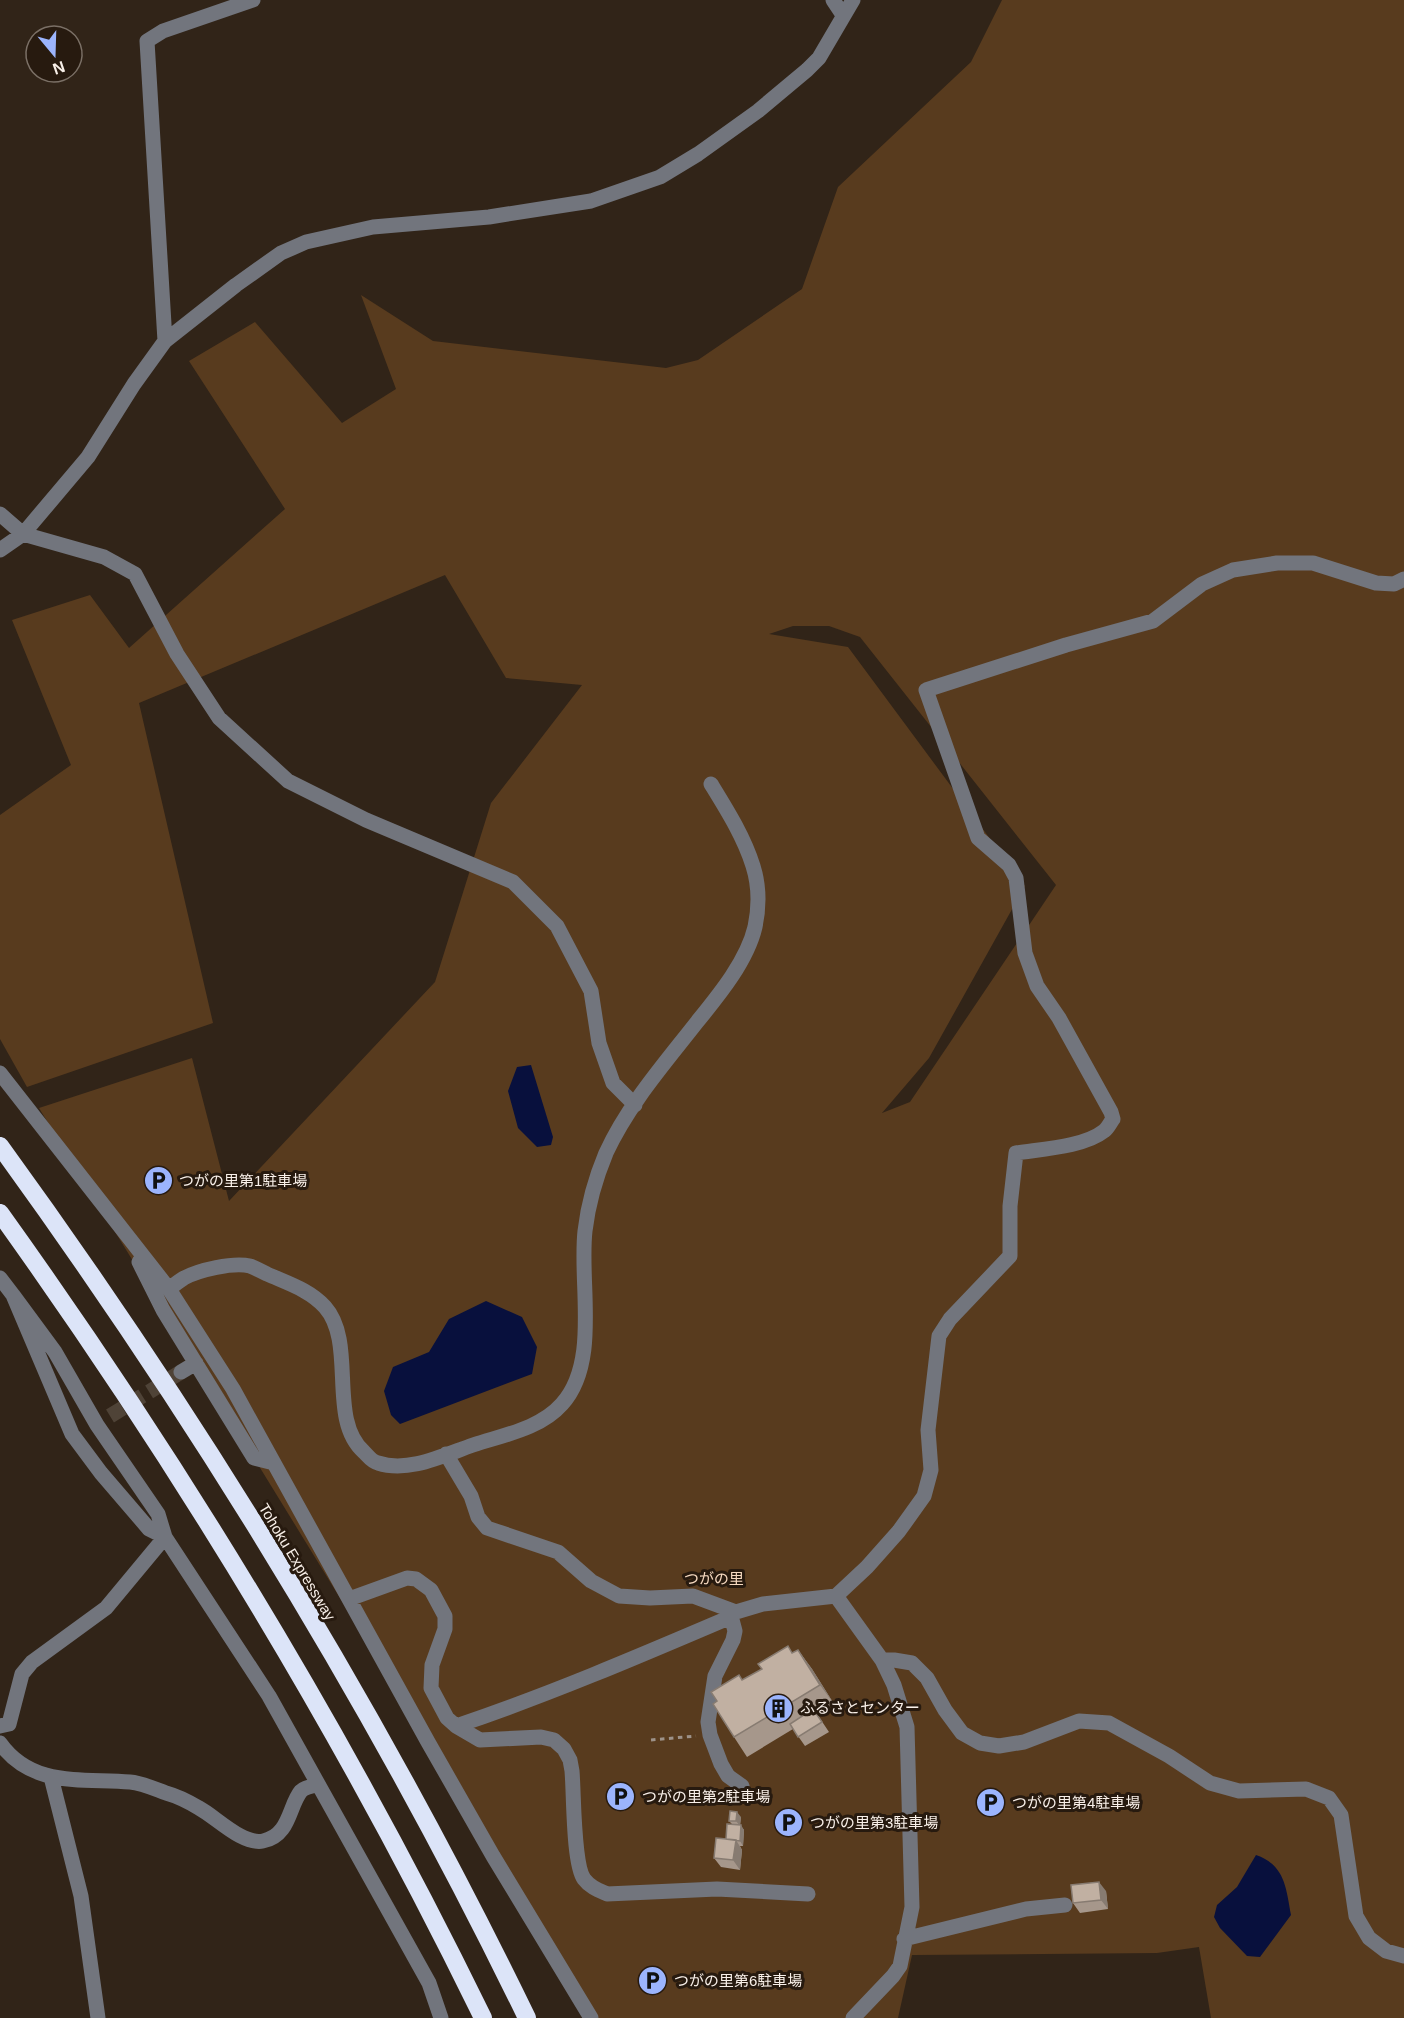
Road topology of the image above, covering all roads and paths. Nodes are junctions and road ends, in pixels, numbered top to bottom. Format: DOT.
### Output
graph roads {
  1 [pos="253,0"];
  2 [pos="833,0"];
  3 [pos="853,0"];
  4 [pos="843,15"];
  5 [pos="165,341"];
  6 [pos="0,514"];
  7 [pos="23,534"];
  8 [pos="0,549"];
  9 [pos="1404,579"];
  10 [pos="711,784"];
  11 [pos="0,1073"];
  12 [pos="635,1105"];
  13 [pos="0,1146"];
  14 [pos="0,1213"];
  15 [pos="126,1235"];
  16 [pos="0,1278"];
  17 [pos="169,1289"];
  18 [pos="13,1295"];
  19 [pos="196,1363"];
  20 [pos="181,1372"];
  21 [pos="446,1454"];
  22 [pos="274,1464"];
  23 [pos="165,1537"];
  24 [pos="836,1596"];
  25 [pos="349,1599"];
  26 [pos="733,1614"];
  27 [pos="882,1660"];
  28 [pos="0,1726"];
  29 [pos="456,1726"];
  30 [pos="710,1735"];
  31 [pos="651,1740"];
  32 [pos="0,1743"];
  33 [pos="51,1777"];
  34 [pos="318,1785"];
  35 [pos="742,1786"];
  36 [pos="808,1894"];
  37 [pos="1065,1905"];
  38 [pos="904,1939"];
  39 [pos="1404,1956"];
  40 [pos="99,2018"];
  41 [pos="441,2018"];
  42 [pos="483,2018"];
  43 [pos="527,2018"];
  44 [pos="591,2018"];
  45 [pos="853,2018"];
  1 -- 5 [label="street"];
  2 -- 4 [label="street"];
  3 -- 4 [label="street"];
  4 -- 5 [label="street"];
  5 -- 7 [label="street"];
  6 -- 7 [label="street"];
  7 -- 8 [label="street"];
  7 -- 12 [label="street"];
  9 -- 24 [label="street"];
  10 -- 12 [label="street"];
  11 -- 15 [label="street"];
  12 -- 21 [label="street"];
  13 -- 43 [label="highway, Tohoku Expressway"];
  14 -- 42 [label="highway"];
  15 -- 17 [label="street"];
  15 -- 19 [label="street"];
  16 -- 18 [label="street"];
  17 -- 21 [label="street"];
  17 -- 22 [label="street"];
  18 -- 23 [label="street"];
  18 -- 23 [label="street"];
  19 -- 20 [label="street"];
  19 -- 22 [label="street"];
  21 -- 26 [label="street"];
  22 -- 25 [label="street"];
  23 -- 28 [label="street"];
  23 -- 34 [label="street"];
  24 -- 26 [label="street"];
  24 -- 27 [label="street"];
  25 -- 29 [label="street"];
  25 -- 44 [label="street"];
  26 -- 29 [label="street"];
  26 -- 30 [label="street"];
  27 -- 38 [label="street"];
  27 -- 39 [label="street"];
  29 -- 36 [label="street"];
  30 -- 31 [label="path"];
  30 -- 35 [label="street"];
  32 -- 33 [label="street"];
  33 -- 34 [label="street"];
  33 -- 40 [label="street"];
  34 -- 41 [label="street"];
  37 -- 38 [label="street"];
  38 -- 45 [label="street"];
}
